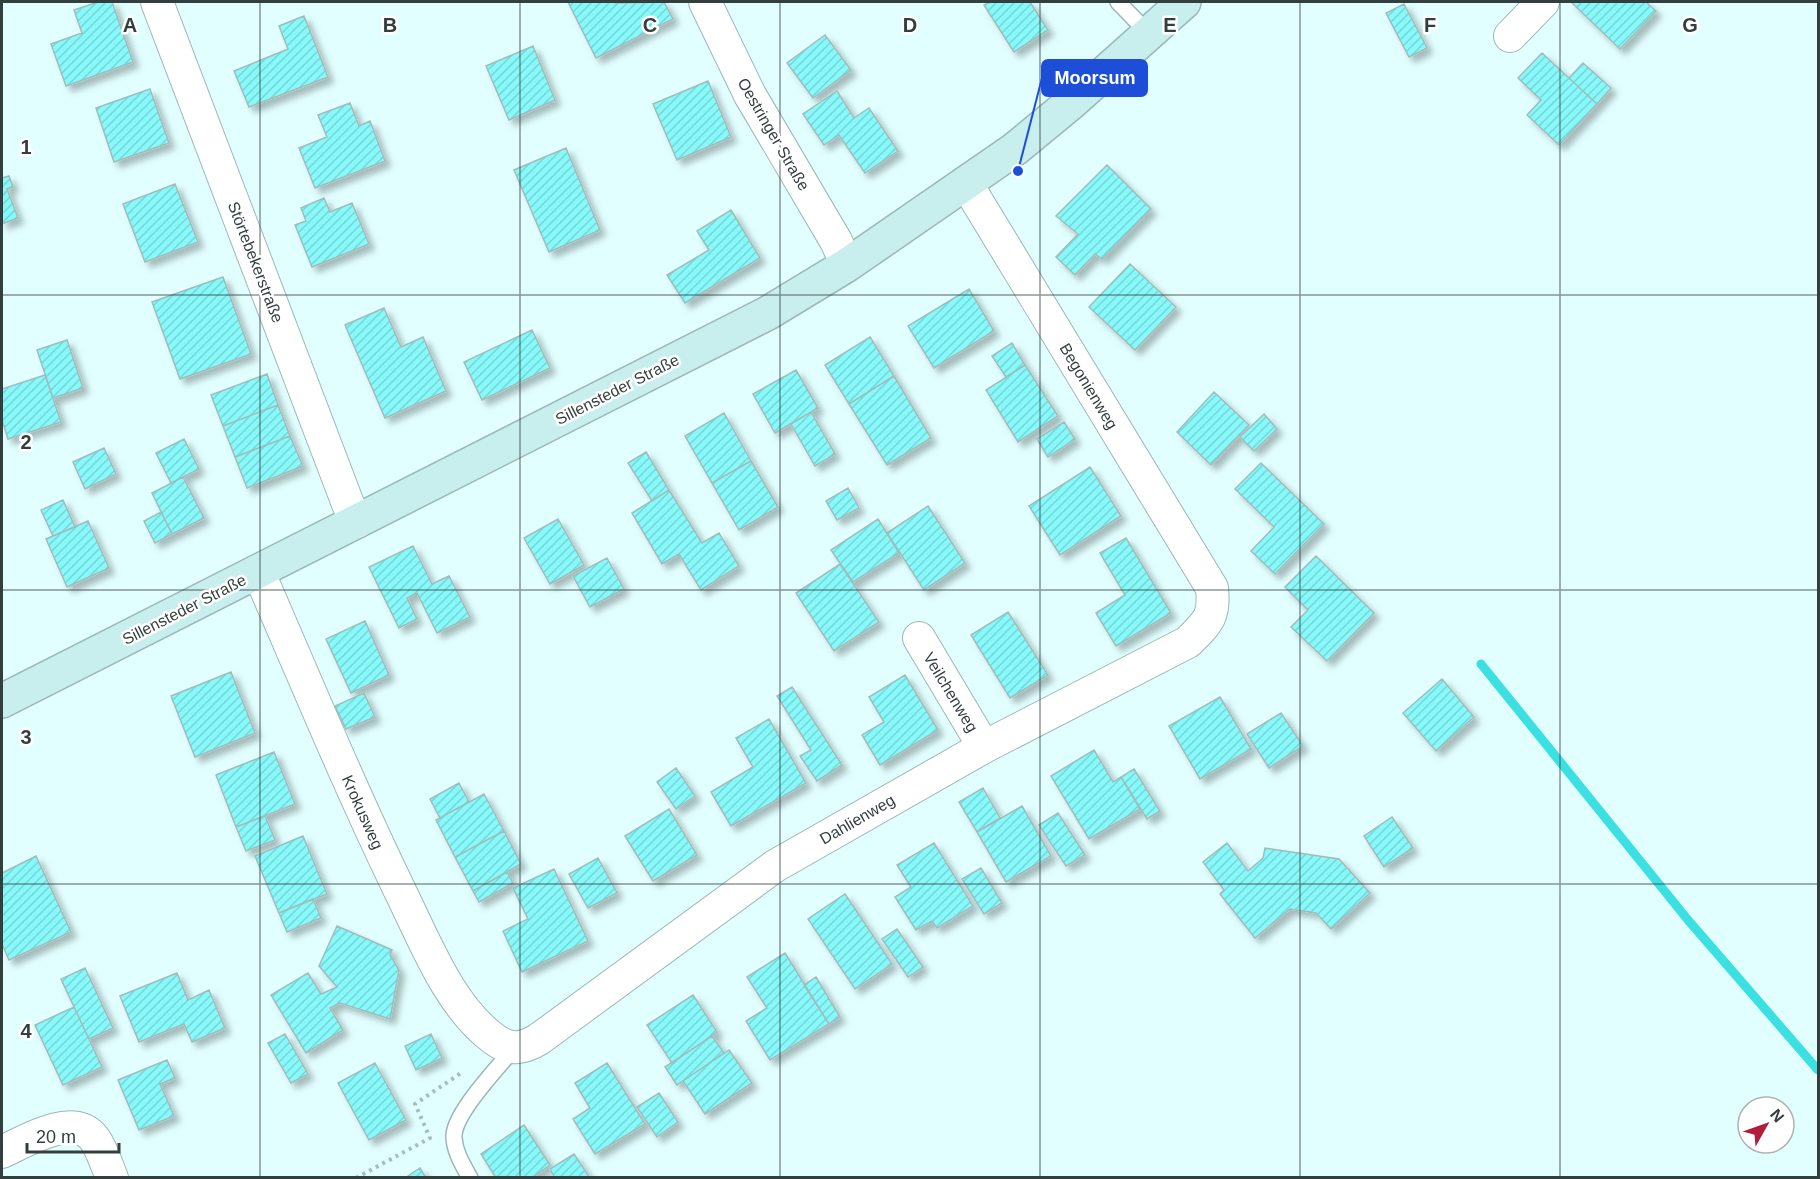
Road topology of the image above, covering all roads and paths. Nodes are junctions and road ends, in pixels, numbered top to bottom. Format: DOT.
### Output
graph roads {
  1 [pos="157,2"];
  2 [pos="705,2"];
  3 [pos="1118,2"];
  4 [pos="1184,2"];
  5 [pos="1543,2"];
  6 [pos="1149,34"];
  7 [pos="1510,36"];
  8 [pos="966,183"];
  9 [pos="847,266"];
  10 [pos="357,522"];
  11 [pos="258,571"];
  12 [pos="1212,588"];
  13 [pos="919,638"];
  14 [pos="2,701"];
  15 [pos="984,747"];
  16 [pos="503,1044"];
  17 [pos="464,1071"];
  18 [pos="2,1152"];
  19 [pos="112,1178"];
  20 [pos="356,1178"];
  21 [pos="470,1178"];
  1 -- 10 [label="street, Störtebekerstraße"];
  2 -- 9 [label="street, Oestringer Straße"];
  3 -- 6 [label="lane"];
  4 -- 6 [label="main road, Sillensteder Straße"];
  5 -- 7 [label="street"];
  6 -- 8 [label="main road, Sillensteder Straße"];
  8 -- 9 [label="main road, Sillensteder Straße"];
  8 -- 12 [label="street, Begonienweg"];
  9 -- 10 [label="main road, Sillensteder Straße"];
  10 -- 11 [label="main road, Sillensteder Straße"];
  11 -- 14 [label="main road, Sillensteder Straße"];
  11 -- 16 [label="street, Krokusweg"];
  12 -- 15 [label="street, Dahlienweg"];
  13 -- 15 [label="street, Veilchenweg"];
  15 -- 16 [label="street, Dahlienweg"];
  16 -- 21 [label="lane"];
  17 -- 20 [label="path"];
  18 -- 19 [label="street"];
}
